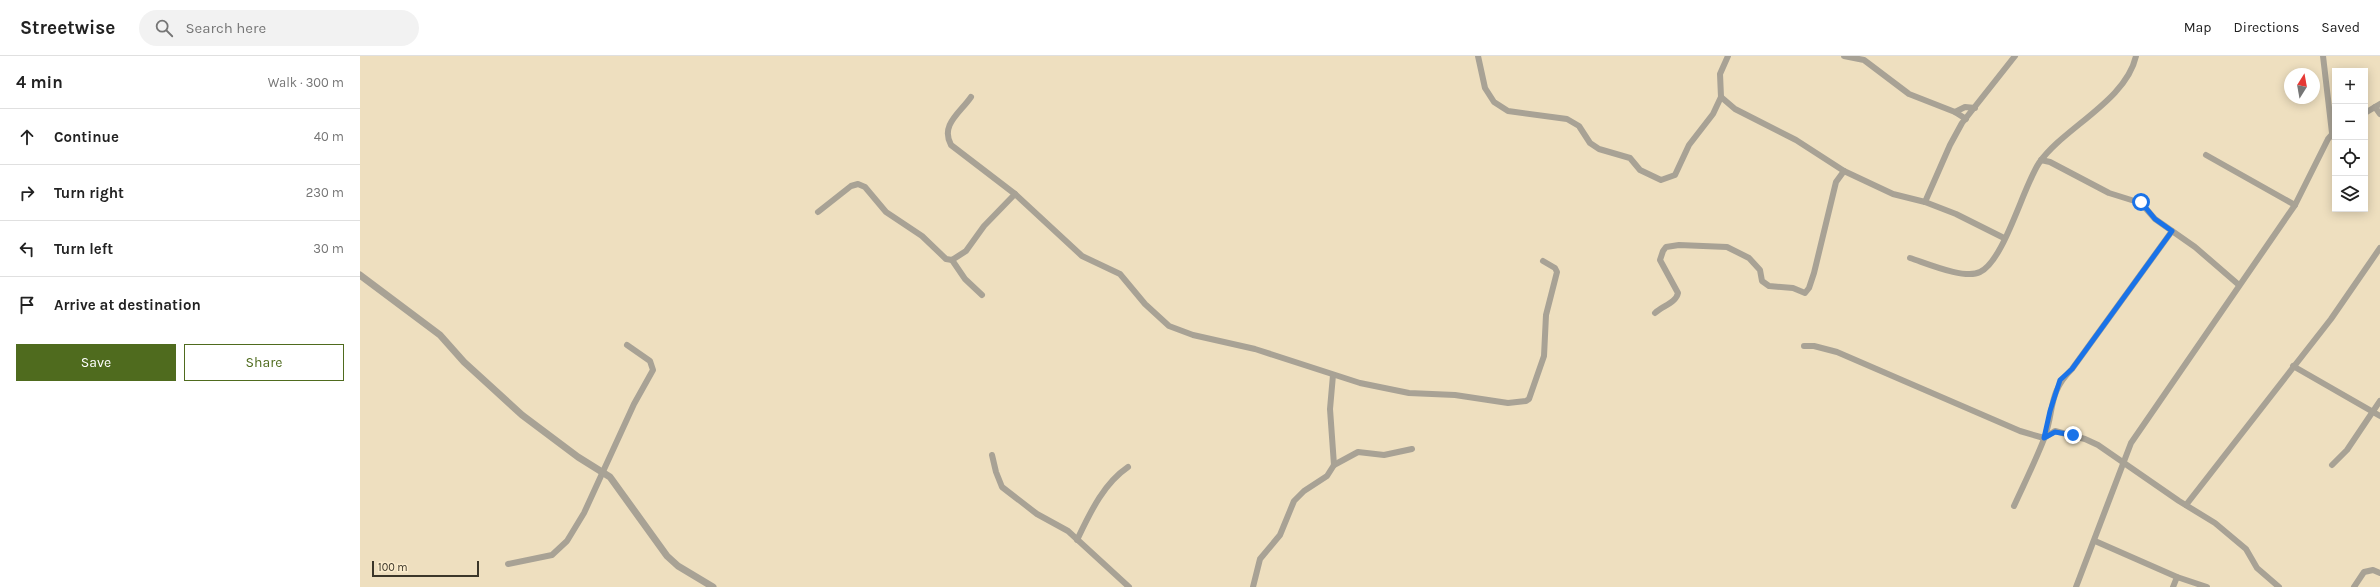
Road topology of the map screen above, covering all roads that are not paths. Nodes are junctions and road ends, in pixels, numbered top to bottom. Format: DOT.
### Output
graph roads {
  1 [pos="1478,56"];
  2 [pos="1728,56"];
  3 [pos="1846,56"];
  4 [pos="2015,56"];
  5 [pos="2136,56"];
  6 [pos="2323,56"];
  7 [pos="1721,96"];
  8 [pos="970,97"];
  9 [pos="2378,105"];
  10 [pos="1975,108"];
  11 [pos="2368,111"];
  12 [pos="1955,112"];
  13 [pos="2380,114"];
  14 [pos="1966,119"];
  15 [pos="2332,124"];
  16 [pos="2332,134"];
  17 [pos="2049,152"];
  18 [pos="2206,155"];
  19 [pos="2041,160"];
  20 [pos="2050,162"];
  21 [pos="1844,171"];
  22 [pos="1015,194"];
  23 [pos="1925,202"];
  24 [pos="2295,205"];
  25 [pos="818,212"];
  26 [pos="2172,231"];
  27 [pos="2004,238"];
  28 [pos="2380,248"];
  29 [pos="1910,258"];
  30 [pos="952,260"];
  31 [pos="1543,261"];
  32 [pos="360,275"];
  33 [pos="2239,285"];
  34 [pos="982,295"];
  35 [pos="1655,313"];
  36 [pos="627,345"];
  37 [pos="1804,346"];
  38 [pos="2293,366"];
  39 [pos="1333,375"];
  40 [pos="2380,401"];
  41 [pos="2373,412"];
  42 [pos="2380,416"];
  43 [pos="2044,438"];
  44 [pos="1412,449"];
  45 [pos="992,455"];
  46 [pos="2124,462"];
  47 [pos="1334,465"];
  48 [pos="2332,465"];
  49 [pos="1128,467"];
  50 [pos="602,470"];
  51 [pos="2186,505"];
  52 [pos="2014,506"];
  53 [pos="1077,540"];
  54 [pos="2095,541"];
  55 [pos="508,564"];
  56 [pos="2380,573"];
  57 [pos="2177,577"];
  58 [pos="713,587"];
  59 [pos="1129,587"];
  60 [pos="1253,587"];
  61 [pos="2076,587"];
  62 [pos="2173,587"];
  63 [pos="2207,587"];
  64 [pos="2279,587"];
  65 [pos="2354,587"];
  1 -- 7 [label="street"];
  2 -- 7 [label="street"];
  3 -- 12 [label="street"];
  4 -- 10 [label="street"];
  5 -- 17 [label="street"];
  6 -- 15 [label="street"];
  7 -- 21 [label="street"];
  8 -- 22 [label="street"];
  9 -- 11 [label="street"];
  9 -- 13 [label="street"];
  10 -- 12 [label="street"];
  10 -- 14 [label="street"];
  12 -- 14 [label="street"];
  14 -- 23 [label="street"];
  16 -- 24 [label="street"];
  17 -- 19 [label="street"];
  17 -- 20 [label="street"];
  18 -- 24 [label="street"];
  19 -- 20 [label="street"];
  19 -- 27 [label="street"];
  20 -- 26 [label="street"];
  21 -- 23 [label="street"];
  21 -- 35 [label="street"];
  22 -- 30 [label="street"];
  22 -- 39 [label="street"];
  23 -- 27 [label="street"];
  24 -- 33 [label="street"];
  25 -- 30 [label="street"];
  26 -- 33 [label="street"];
  26 -- 43 [label="street"];
  27 -- 29 [label="street"];
  28 -- 38 [label="street"];
  30 -- 34 [label="street"];
  31 -- 39 [label="street"];
  32 -- 50 [label="street"];
  33 -- 46 [label="street"];
  36 -- 50 [label="street"];
  37 -- 43 [label="street"];
  38 -- 41 [label="street"];
  38 -- 51 [label="street"];
  39 -- 47 [label="street"];
  40 -- 41 [label="street"];
  41 -- 42 [label="street"];
  41 -- 48 [label="street"];
  43 -- 46 [label="street"];
  43 -- 52 [label="street"];
  44 -- 47 [label="street"];
  45 -- 53 [label="street"];
  46 -- 51 [label="street"];
  46 -- 54 [label="street"];
  47 -- 60 [label="street"];
  49 -- 53 [label="street"];
  50 -- 55 [label="street"];
  50 -- 58 [label="street"];
  51 -- 64 [label="street"];
  53 -- 59 [label="street"];
  54 -- 57 [label="street"];
  54 -- 61 [label="street"];
  56 -- 65 [label="street"];
  57 -- 62 [label="street"];
  57 -- 63 [label="street"];
}
